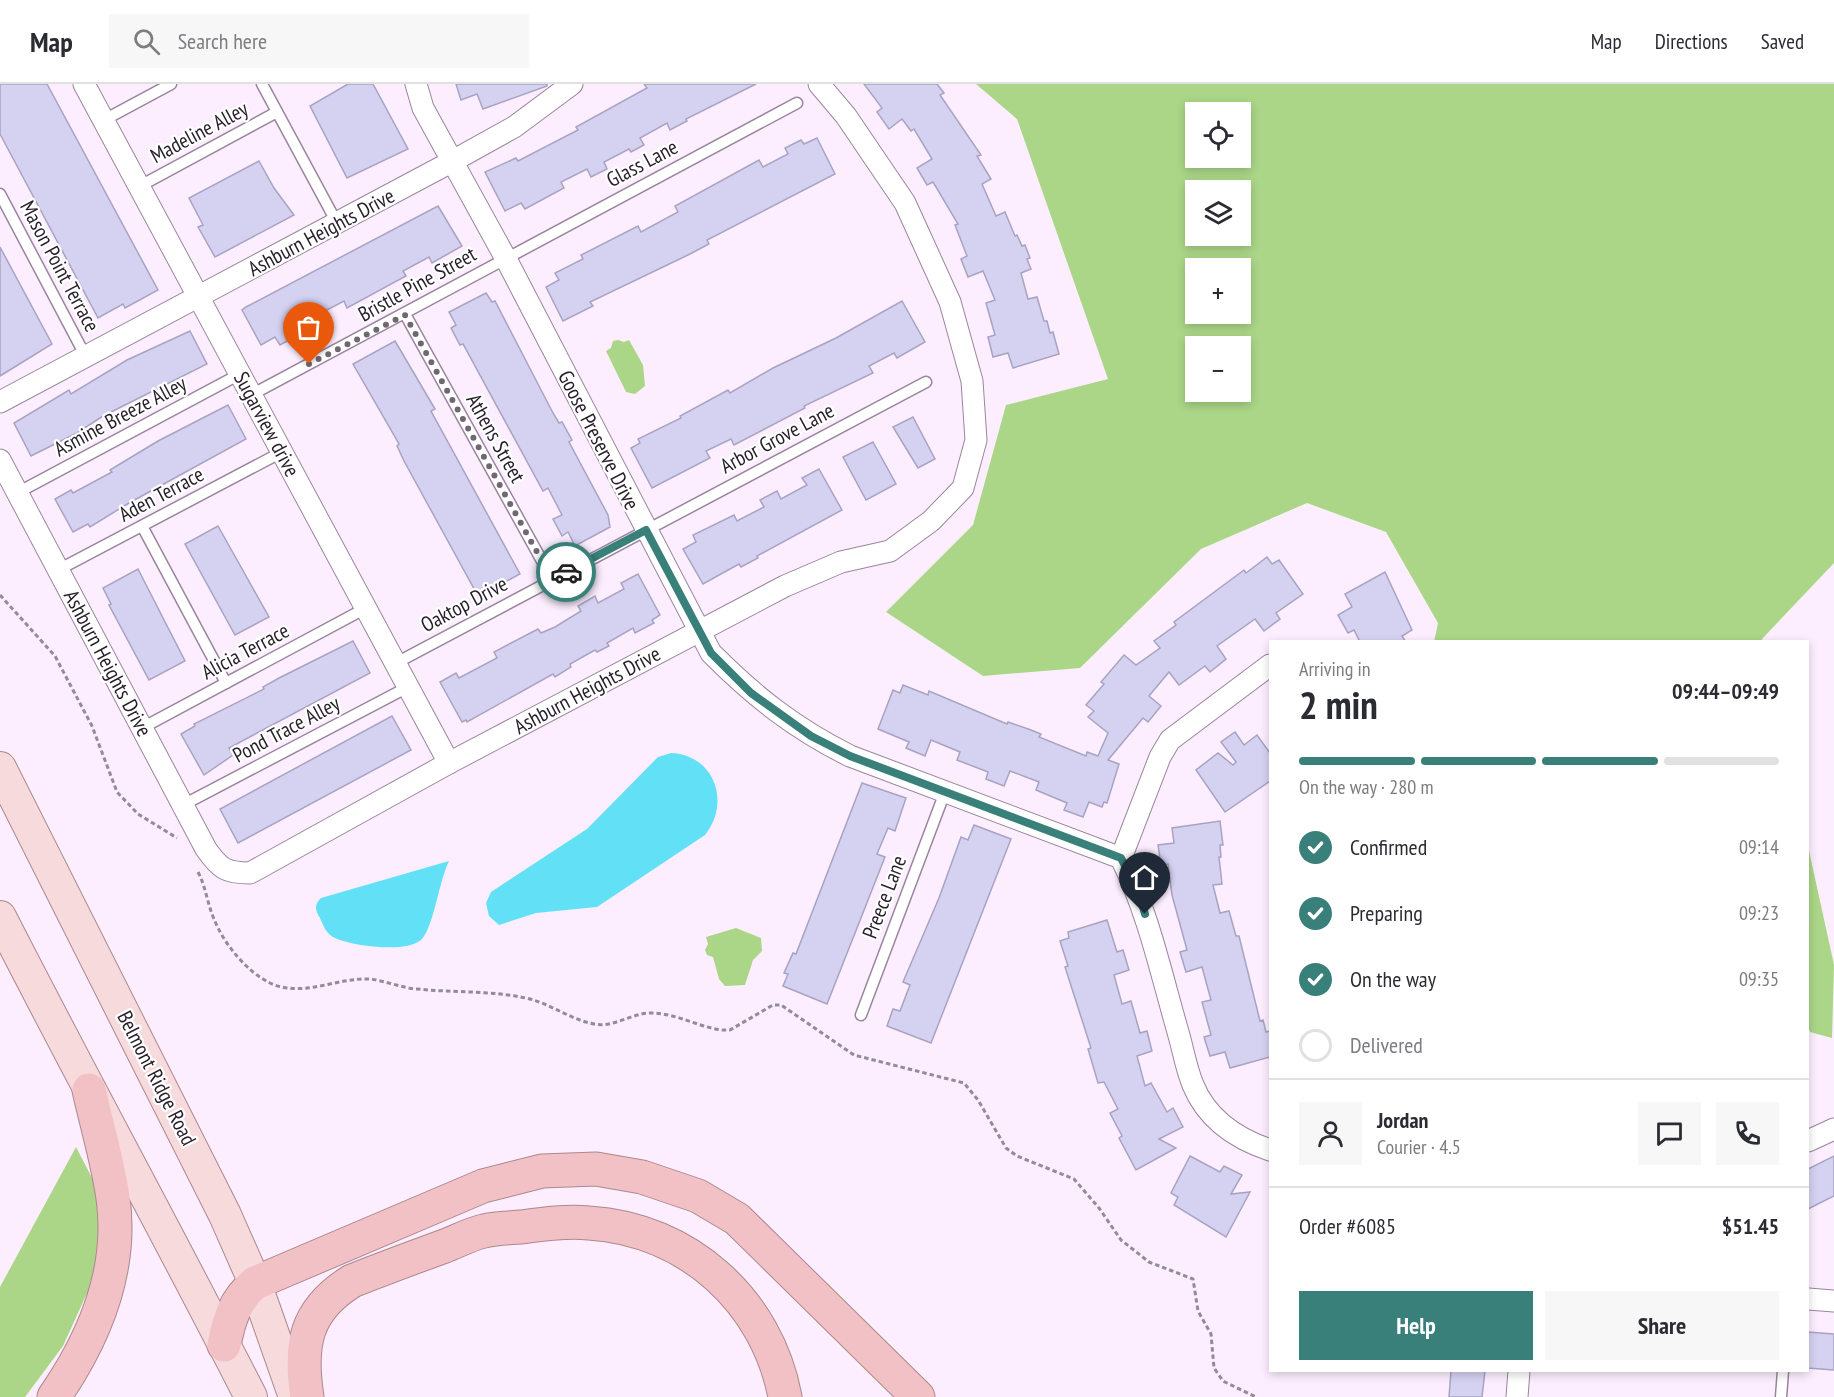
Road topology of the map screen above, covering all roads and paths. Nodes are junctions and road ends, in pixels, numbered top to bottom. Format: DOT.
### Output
graph roads {
  1 [pos="84,84"];
  2 [pos="171,84"];
  3 [pos="262,84"];
  4 [pos="416,84"];
  5 [pos="572,84"];
  6 [pos="819,84"];
  7 [pos="797,103"];
  8 [pos="277,112"];
  9 [pos="104,120"];
  10 [pos="451,162"];
  11 [pos="140,186"];
  12 [pos="0,194"];
  13 [pos="337,223"];
  14 [pos="505,257"];
  15 [pos="199,297"];
  16 [pos="405,315"];
  17 [pos="86,357"];
  18 [pos="240,374"];
  19 [pos="926,382"];
  20 [pos="251,395"];
  21 [pos="0,402"];
  22 [pos="282,452"];
  23 [pos="0,460"];
  24 [pos="17,493"];
  25 [pos="142,526"];
  26 [pos="646,530"];
  27 [pos="58,570"];
  28 [pos="552,579"];
  29 [pos="0,595"];
  30 [pos="366,608"];
  31 [pos="699,631"];
  32 [pos="396,663"];
  33 [pos="1269,666"];
  34 [pos="226,682"];
  35 [pos="408,687"];
  36 [pos="142,728"];
  37 [pos="449,763"];
  38 [pos="0,768"];
  39 [pos="945,792"];
  40 [pos="183,805"];
  41 [pos="179,839"];
  42 [pos="1121,858"];
  43 [pos="195,868"];
  44 [pos="0,917"];
  45 [pos="861,1016"];
  46 [pos="89,1090"];
  47 [pos="1834,1129"];
  48 [pos="1809,1141"];
  49 [pos="1269,1150"];
  50 [pos="255,1284"];
  51 [pos="1809,1299"];
  52 [pos="1834,1301"];
  53 [pos="224,1345"];
  54 [pos="1519,1372"];
  55 [pos="1783,1372"];
  56 [pos="54,1397"];
  57 [pos="251,1397"];
  58 [pos="294,1397"];
  59 [pos="307,1397"];
  60 [pos="786,1397"];
  61 [pos="918,1397"];
  62 [pos="1256,1397"];
  63 [pos="1517,1397"];
  64 [pos="1781,1397"];
  1 -- 9 [label="street, Sugarview drive"];
  2 -- 9 [label="lane"];
  3 -- 8 [label="lane"];
  4 -- 10 [label="street, Goose Preserve Drive"];
  5 -- 10 [label="street, Ashburn Heights Drive"];
  6 -- 31 [label="street, Ashburn Heights Drive"];
  7 -- 14 [label="lane, Glass Lane"];
  8 -- 11 [label="lane, Madeline Alley"];
  8 -- 13 [label="lane"];
  9 -- 11 [label="street, Sugarview drive"];
  10 -- 13 [label="street, Ashburn Heights Drive"];
  10 -- 14 [label="street, Goose Preserve Drive"];
  11 -- 15 [label="street, Sugarview drive"];
  12 -- 17 [label="lane, Mason Point Terrace"];
  13 -- 15 [label="street, Ashburn Heights Drive"];
  14 -- 16 [label="lane, Bristle Pine Street"];
  14 -- 26 [label="street, Goose Preserve Drive"];
  15 -- 17 [label="street, Ashburn Heights Drive"];
  15 -- 18 [label="street, Sugarview drive"];
  16 -- 20 [label="lane, Bristle Pine Street"];
  16 -- 28 [label="lane, Athens Street"];
  17 -- 21 [label="street, Ashburn Heights Drive"];
  18 -- 20 [label="street, Sugarview drive"];
  18 -- 24 [label="lane, Asmine Breeze Alley"];
  19 -- 26 [label="lane, Arbor Grove Lane"];
  20 -- 22 [label="street, Sugarview drive"];
  22 -- 25 [label="lane, Aden Terrace"];
  22 -- 30 [label="street, Sugarview drive"];
  23 -- 24 [label="street, Ashburn Heights Drive"];
  24 -- 27 [label="street, Ashburn Heights Drive"];
  25 -- 27 [label="lane, Aden Terrace"];
  25 -- 34 [label="lane"];
  26 -- 28 [label="lane, Oaktop Drive"];
  26 -- 31 [label="street, Goose Preserve Drive"];
  27 -- 36 [label="street, Ashburn Heights Drive"];
  28 -- 32 [label="lane, Oaktop Drive"];
  29 -- 41 [label="path"];
  30 -- 32 [label="street, Sugarview drive"];
  30 -- 34 [label="lane, Alicia Terrace"];
  31 -- 37 [label="street, Ashburn Heights Drive"];
  31 -- 39 [label="street, Goose Preserve Drive"];
  32 -- 35 [label="street, Sugarview drive"];
  33 -- 42 [label="street"];
  34 -- 36 [label="lane, Alicia Terrace"];
  35 -- 37 [label="street, Sugarview drive"];
  35 -- 40 [label="lane, Pond Trace Alley"];
  36 -- 40 [label="street, Ashburn Heights Drive"];
  37 -- 40 [label="street, Ashburn Heights Drive"];
  38 -- 50 [label="main road, Belmont Ridge Road"];
  39 -- 42 [label="street, Goose Preserve Drive"];
  39 -- 45 [label="lane, Preece Lane"];
  42 -- 49 [label="street"];
  43 -- 62 [label="path"];
  44 -- 46 [label="main road"];
  46 -- 53 [label="main road"];
  46 -- 56 [label="highway"];
  47 -- 48 [label="street"];
  50 -- 53 [label="highway"];
  50 -- 58 [label="main road, Belmont Ridge Road"];
  50 -- 61 [label="highway"];
  51 -- 52 [label="street"];
  53 -- 57 [label="main road"];
  54 -- 63 [label="street"];
  55 -- 64 [label="lane"];
  59 -- 60 [label="highway"];
}
